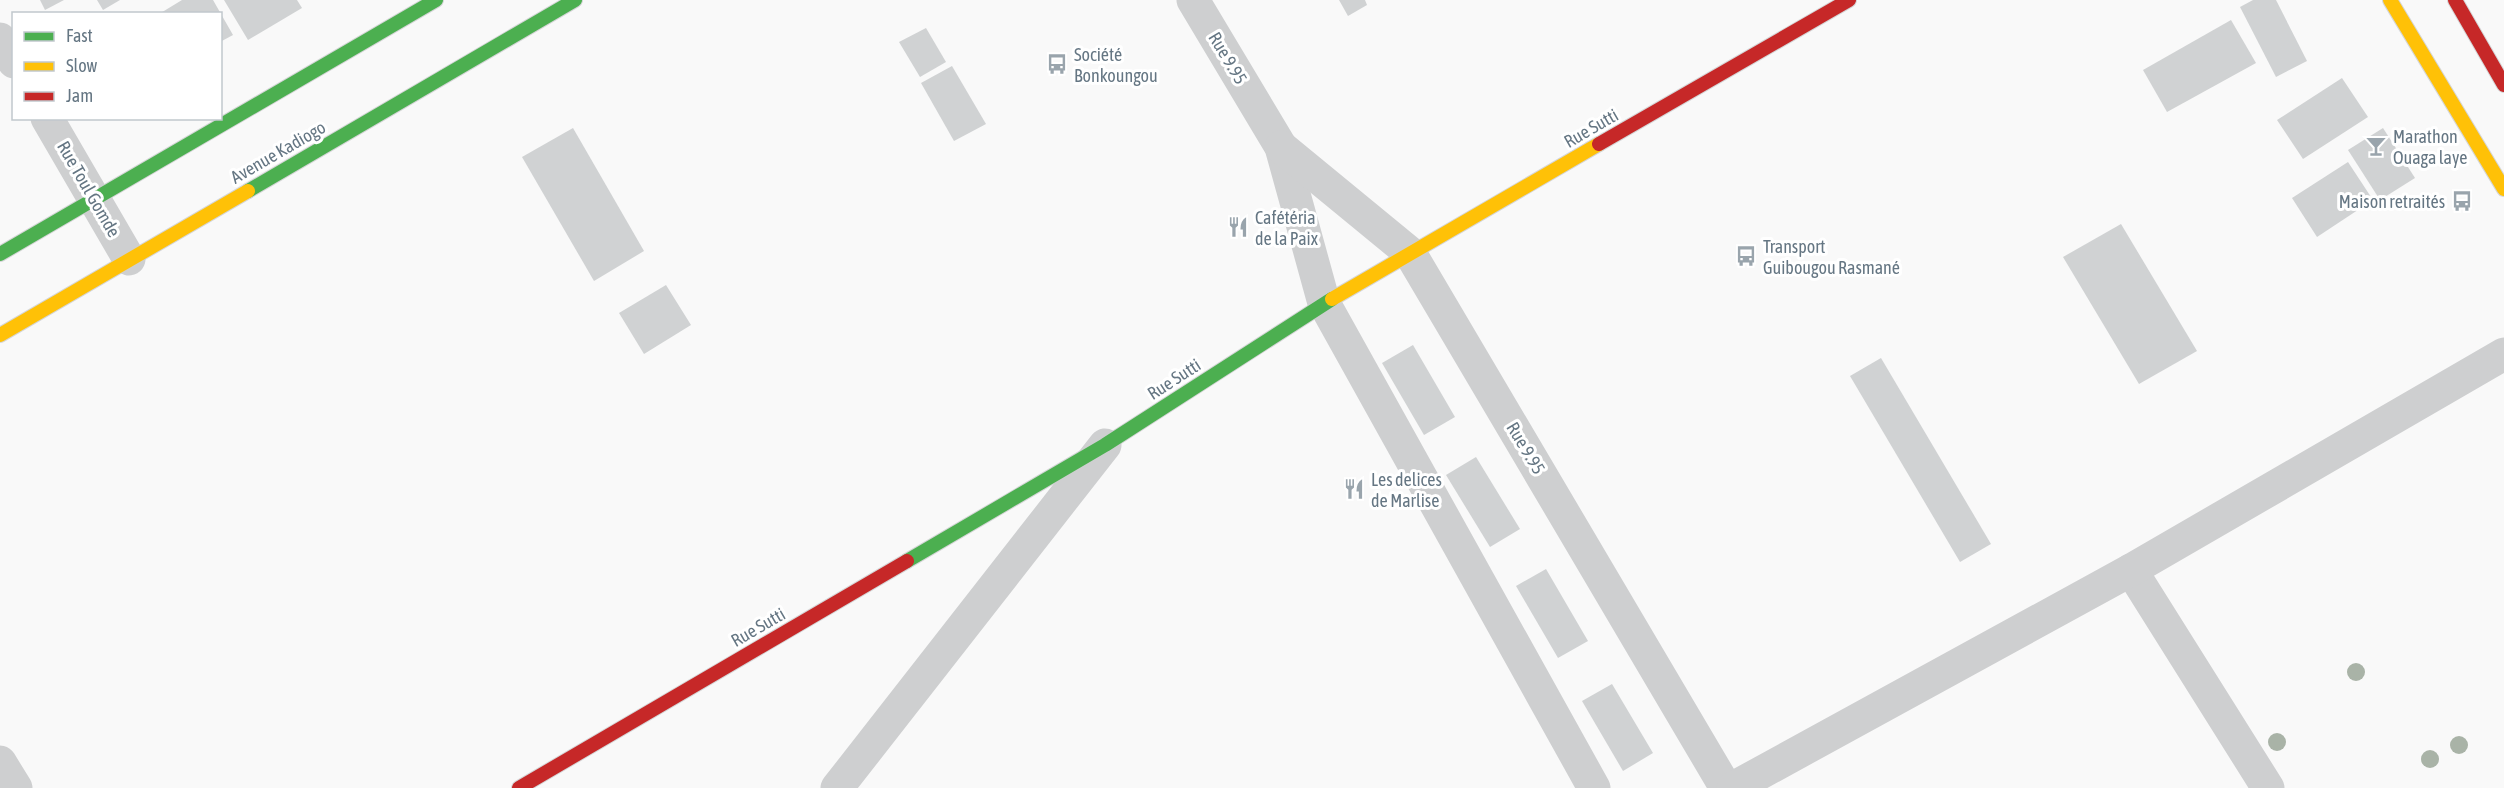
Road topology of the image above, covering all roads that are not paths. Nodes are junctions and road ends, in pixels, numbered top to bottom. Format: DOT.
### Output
graph roads {
  1 [pos="436,0"];
  2 [pos="575,0"];
  3 [pos="1193,0"];
  4 [pos="1849,0"];
  5 [pos="2390,0"];
  6 [pos="2455,0"];
  7 [pos="0,39"];
  8 [pos="12,59"];
  9 [pos="2504,85"];
  10 [pos="48,120"];
  11 [pos="1281,147"];
  12 [pos="2504,189"];
  13 [pos="95,198"];
  14 [pos="1410,253"];
  15 [pos="0,254"];
  16 [pos="129,260"];
  17 [pos="1324,303"];
  18 [pos="0,335"];
  19 [pos="2504,354"];
  20 [pos="1105,445"];
  21 [pos="2131,570"];
  22 [pos="0,762"];
  23 [pos="16,788"];
  24 [pos="519,788"];
  25 [pos="837,788"];
  26 [pos="1594,788"];
  27 [pos="1726,788"];
  28 [pos="1733,788"];
  29 [pos="2268,788"];
  1 -- 13 [label="main road"];
  2 -- 16 [label="main road, Avenue Kadiogo"];
  3 -- 11 [label="street, Rue 9.95"];
  4 -- 14 [label="main road, Rue Sutti"];
  5 -- 12 [label="main road"];
  6 -- 9 [label="main road"];
  7 -- 8 [label="street"];
  10 -- 13 [label="street, Rue Toul Gomde"];
  11 -- 14 [label="street, Rue 9.95"];
  11 -- 17 [label="street, Rue 9.95"];
  13 -- 15 [label="main road"];
  13 -- 16 [label="street, Rue Toul Gomde"];
  14 -- 17 [label="main road, Rue Sutti"];
  14 -- 27 [label="street, Rue 9.95"];
  16 -- 18 [label="main road, Avenue Kadiogo"];
  17 -- 20 [label="main road, Rue Sutti"];
  17 -- 26 [label="street, Rue 9.95"];
  19 -- 21 [label="street"];
  20 -- 24 [label="main road, Rue Sutti"];
  20 -- 25 [label="street"];
  21 -- 28 [label="street"];
  21 -- 29 [label="street"];
  22 -- 23 [label="street"];
}
